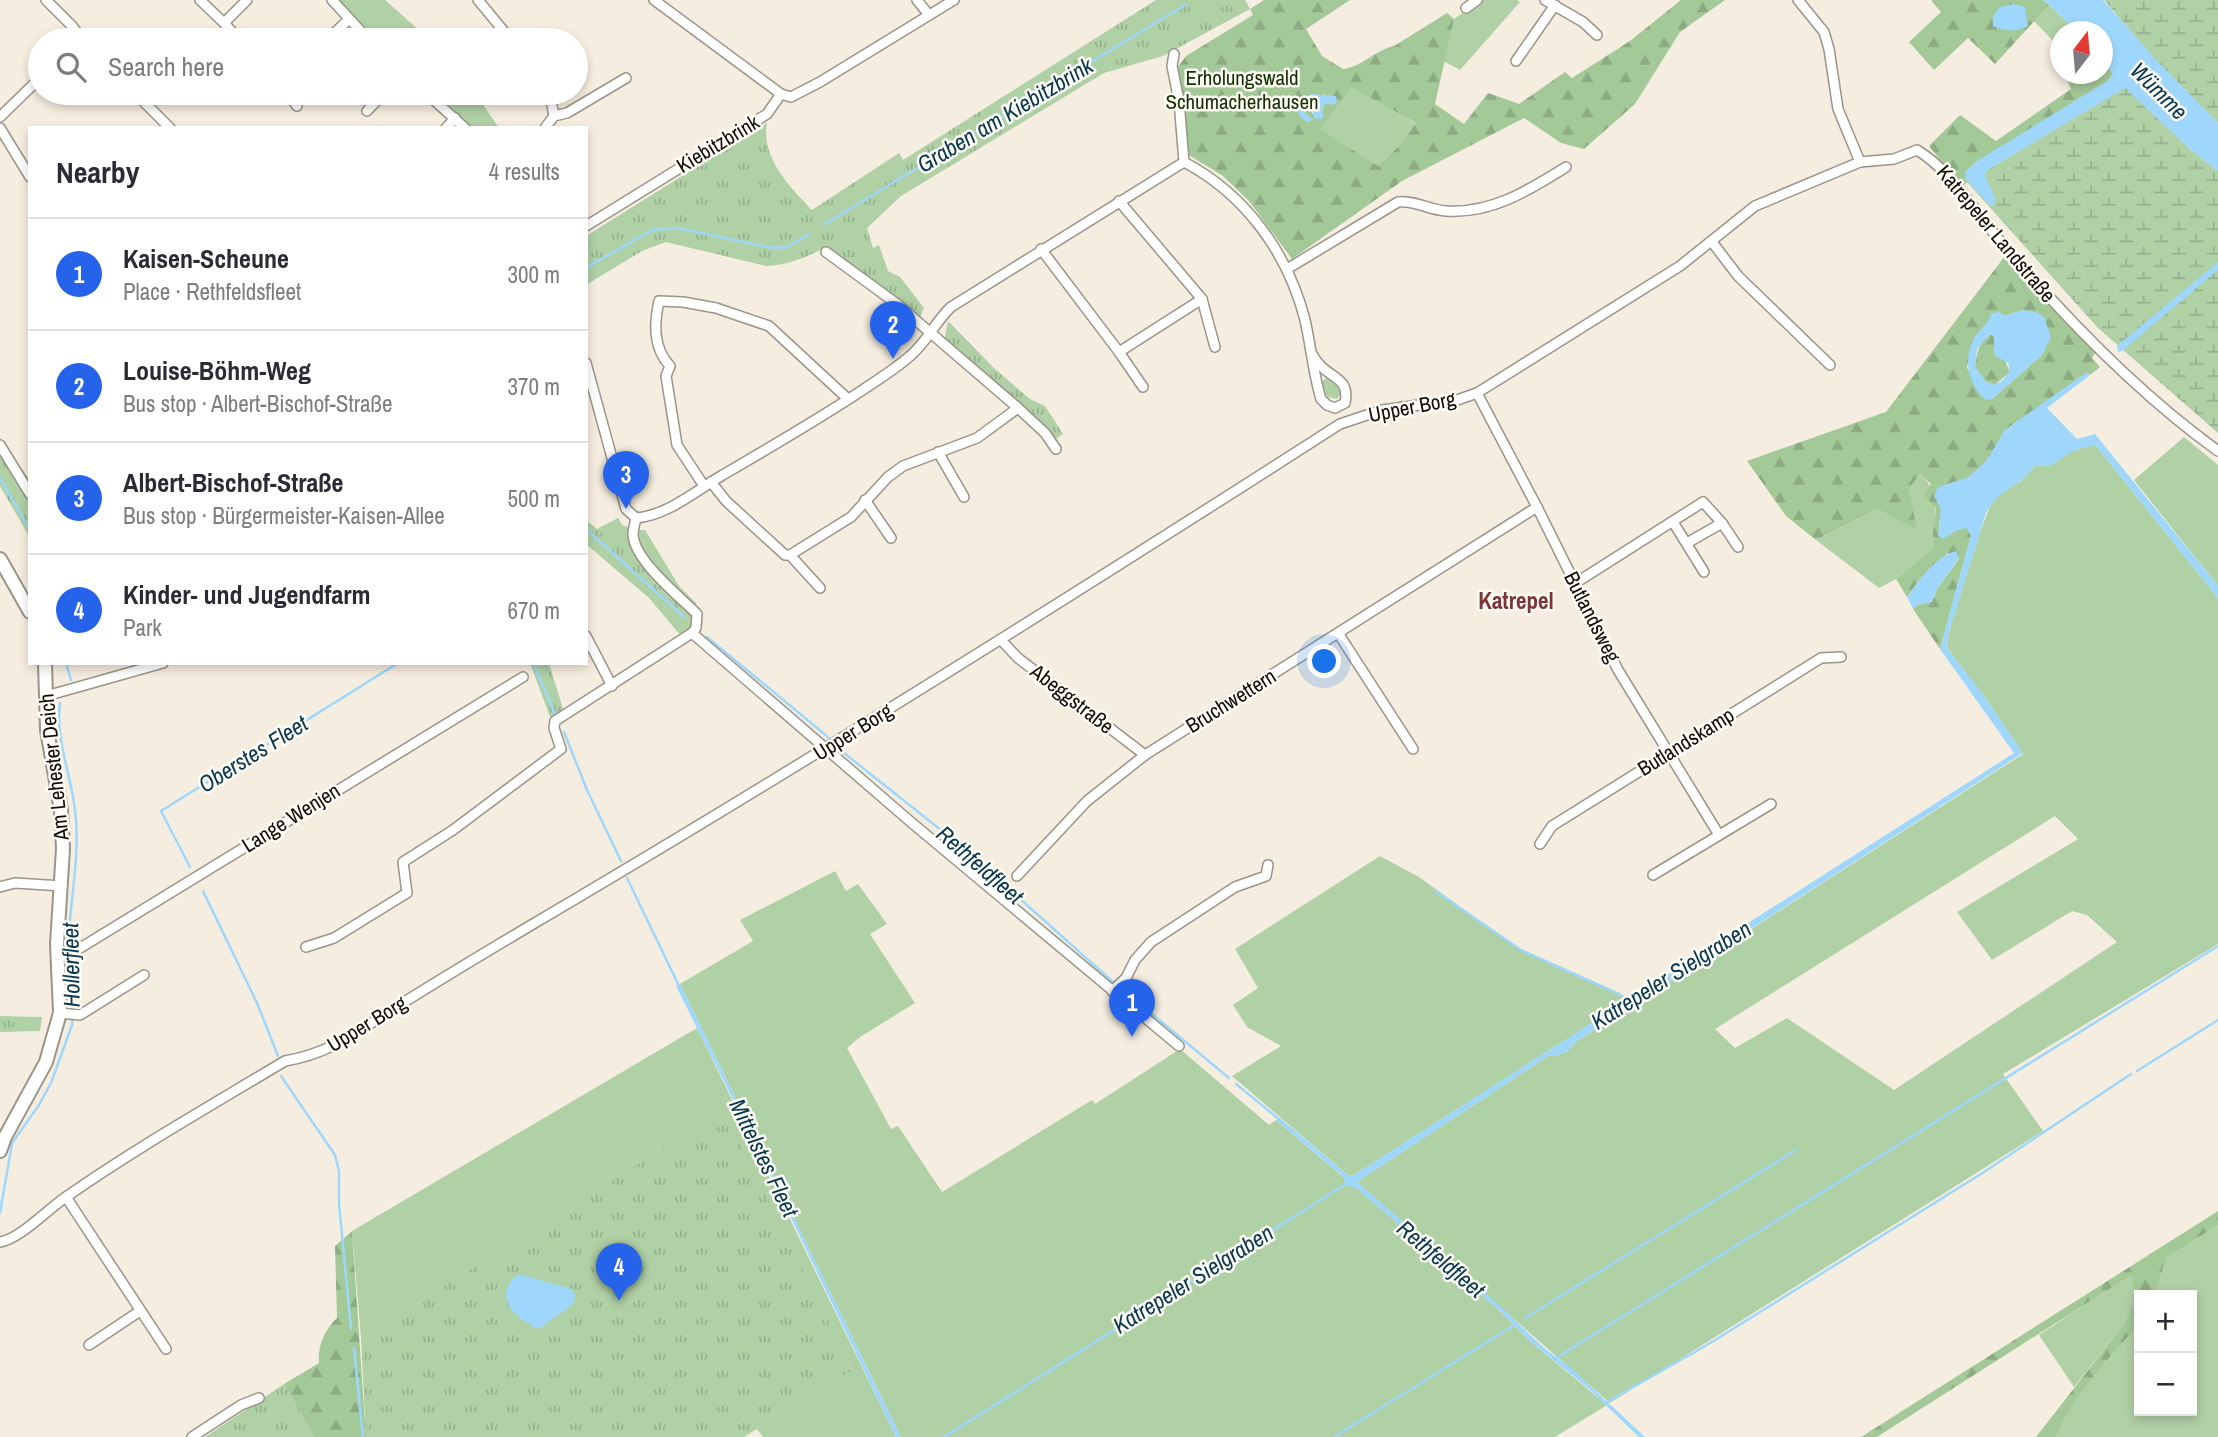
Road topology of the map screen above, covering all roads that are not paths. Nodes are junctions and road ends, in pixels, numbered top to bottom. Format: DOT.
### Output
graph roads {
  1 [pos="46,0"];
  2 [pos="200,0"];
  3 [pos="247,0"];
  4 [pos="332,0"];
  5 [pos="478,0"];
  6 [pos="654,0"];
  7 [pos="917,0"];
  8 [pos="954,0"];
  9 [pos="1477,0"];
  10 [pos="1545,0"];
  11 [pos="1798,0"];
  12 [pos="1555,5"];
  13 [pos="1466,8"];
  14 [pos="929,15"];
  15 [pos="348,20"];
  16 [pos="224,23"];
  17 [pos="73,28"];
  18 [pos="229,28"];
  19 [pos="340,28"];
  20 [pos="356,28"];
  21 [pos="501,28"];
  22 [pos="1597,35"];
  23 [pos="1174,54"];
  24 [pos="1516,61"];
  25 [pos="626,78"];
  26 [pos="28,90"];
  27 [pos="781,94"];
  28 [pos="588,101"];
  29 [pos="147,105"];
  30 [pos="373,105"];
  31 [pos="440,105"];
  32 [pos="552,105"];
  33 [pos="580,105"];
  34 [pos="367,111"];
  35 [pos="554,116"];
  36 [pos="0,117"];
  37 [pos="455,118"];
  38 [pos="168,126"];
  39 [pos="448,126"];
  40 [pos="463,126"];
  41 [pos="546,126"];
  42 [pos="0,128"];
  43 [pos="1184,162"];
  44 [pos="1860,162"];
  45 [pos="1566,167"];
  46 [pos="28,174"];
  47 [pos="1119,201"];
  48 [pos="588,225"];
  49 [pos="1712,242"];
  50 [pos="1041,249"];
  51 [pos="826,252"];
  52 [pos="1287,269"];
  53 [pos="1202,299"];
  54 [pos="930,332"];
  55 [pos="1215,347"];
  56 [pos="1119,352"];
  57 [pos="1312,354"];
  58 [pos="1830,365"];
  59 [pos="1143,387"];
  60 [pos="590,391"];
  61 [pos="1477,393"];
  62 [pos="848,400"];
  63 [pos="1018,408"];
  64 [pos="1335,408"];
  65 [pos="1340,424"];
  66 [pos="0,444"];
  67 [pos="1055,449"];
  68 [pos="2218,451"];
  69 [pos="938,452"];
  70 [pos="708,484"];
  71 [pos="28,491"];
  72 [pos="964,497"];
  73 [pos="865,500"];
  74 [pos="1537,507"];
  75 [pos="640,518"];
  76 [pos="1673,522"];
  77 [pos="1722,523"];
  78 [pos="891,538"];
  79 [pos="1687,544"];
  80 [pos="1738,547"];
  81 [pos="790,555"];
  82 [pos="0,559"];
  83 [pos="1704,572"];
  84 [pos="1574,584"];
  85 [pos="820,588"];
  86 [pos="28,608"];
  87 [pos="692,633"];
  88 [pos="1338,633"];
  89 [pos="588,640"];
  90 [pos="1001,640"];
  91 [pos="1841,657"];
  92 [pos="45,665"];
  93 [pos="156,665"];
  94 [pos="523,677"];
  95 [pos="612,686"];
  96 [pos="46,696"];
  97 [pos="827,749"];
  98 [pos="1413,749"];
  99 [pos="1670,752"];
  100 [pos="1145,755"];
  101 [pos="1771,804"];
  102 [pos="1719,835"];
  103 [pos="1540,844"];
  104 [pos="1268,865"];
  105 [pos="1017,876"];
  106 [pos="1653,876"];
  107 [pos="62,886"];
  108 [pos="0,887"];
  109 [pos="306,947"];
  110 [pos="65,955"];
  111 [pos="144,975"];
  112 [pos="1112,991"];
  113 [pos="69,1014"];
  114 [pos="1179,1046"];
  115 [pos="0,1149"];
  116 [pos="66,1197"];
  117 [pos="0,1242"];
  118 [pos="140,1311"];
  119 [pos="89,1345"];
  120 [pos="166,1349"];
  121 [pos="259,1398"];
  122 [pos="192,1437"];
  1 -- 17 [label="street"];
  2 -- 16 [label="street"];
  3 -- 16 [label="street"];
  4 -- 15 [label="street"];
  5 -- 21 [label="street"];
  6 -- 27 [label="street"];
  7 -- 14 [label="street"];
  8 -- 14 [label="street"];
  9 -- 13 [label="street"];
  10 -- 12 [label="street"];
  11 -- 44 [label="street"];
  12 -- 22 [label="street"];
  12 -- 24 [label="street"];
  14 -- 27 [label="street"];
  15 -- 19 [label="street"];
  15 -- 20 [label="street"];
  16 -- 18 [label="street"];
  23 -- 43 [label="street"];
  25 -- 28 [label="street"];
  26 -- 36 [label="street"];
  27 -- 48 [label="street, Kiebitzbrink"];
  29 -- 38 [label="street"];
  30 -- 34 [label="street"];
  31 -- 37 [label="street"];
  32 -- 35 [label="street"];
  33 -- 35 [label="street"];
  35 -- 41 [label="street"];
  37 -- 39 [label="street"];
  37 -- 40 [label="street"];
  42 -- 46 [label="street"];
  43 -- 47 [label="street"];
  43 -- 52 [label="street"];
  44 -- 49 [label="street, Upper Borg"];
  44 -- 68 [label="street, Katrepeler Landstraße"];
  45 -- 52 [label="street"];
  47 -- 50 [label="street"];
  47 -- 53 [label="street"];
  49 -- 58 [label="street"];
  49 -- 61 [label="street, Upper Borg"];
  50 -- 54 [label="street"];
  50 -- 56 [label="street"];
  51 -- 54 [label="street"];
  52 -- 57 [label="street"];
  53 -- 55 [label="street"];
  53 -- 56 [label="street"];
  54 -- 62 [label="street"];
  54 -- 63 [label="street"];
  56 -- 59 [label="street"];
  57 -- 64 [label="street"];
  57 -- 64 [label="street"];
  60 -- 75 [label="street"];
  61 -- 65 [label="street, Upper Borg"];
  61 -- 74 [label="street, Butlandsweg"];
  62 -- 70 [label="street"];
  62 -- 70 [label="street"];
  63 -- 67 [label="street"];
  63 -- 69 [label="street"];
  64 -- 65 [label="street"];
  65 -- 90 [label="street, Upper Borg"];
  66 -- 71 [label="street"];
  69 -- 72 [label="street"];
  69 -- 73 [label="street"];
  70 -- 75 [label="street"];
  70 -- 81 [label="street"];
  73 -- 78 [label="street"];
  73 -- 81 [label="street"];
  74 -- 84 [label="street, Butlandsweg"];
  74 -- 88 [label="street, Bruchwettern"];
  75 -- 87 [label="street"];
  76 -- 77 [label="street"];
  76 -- 79 [label="street"];
  76 -- 84 [label="street"];
  77 -- 79 [label="street"];
  77 -- 80 [label="street"];
  79 -- 83 [label="street"];
  81 -- 85 [label="street"];
  82 -- 86 [label="street"];
  84 -- 99 [label="street, Butlandsweg"];
  87 -- 95 [label="street"];
  87 -- 97 [label="street"];
  88 -- 98 [label="street"];
  88 -- 100 [label="street, Bruchwettern"];
  89 -- 95 [label="street"];
  90 -- 97 [label="street, Upper Borg"];
  90 -- 100 [label="street, Abeggstraße"];
  91 -- 99 [label="street, Butlandskamp"];
  92 -- 96 [label="street, Am Lehester Deich"];
  93 -- 96 [label="street"];
  94 -- 110 [label="street, Lange Wenjen"];
  95 -- 109 [label="street"];
  96 -- 107 [label="street, Am Lehester Deich"];
  97 -- 112 [label="street"];
  97 -- 116 [label="street, Upper Borg"];
  99 -- 102 [label="street, Butlandsweg"];
  99 -- 103 [label="street, Butlandskamp"];
  100 -- 105 [label="street, Bruchwettern"];
  101 -- 102 [label="street"];
  102 -- 106 [label="street"];
  104 -- 112 [label="street"];
  107 -- 108 [label="street"];
  107 -- 110 [label="street, Am Lehester Deich"];
  110 -- 113 [label="street, Am Lehester Deich"];
  111 -- 113 [label="street"];
  112 -- 114 [label="street"];
  113 -- 115 [label="street, Am Lehester Deich"];
  116 -- 117 [label="street, Upper Borg"];
  116 -- 118 [label="street"];
  118 -- 119 [label="street"];
  118 -- 120 [label="street"];
  121 -- 122 [label="street"];
}
